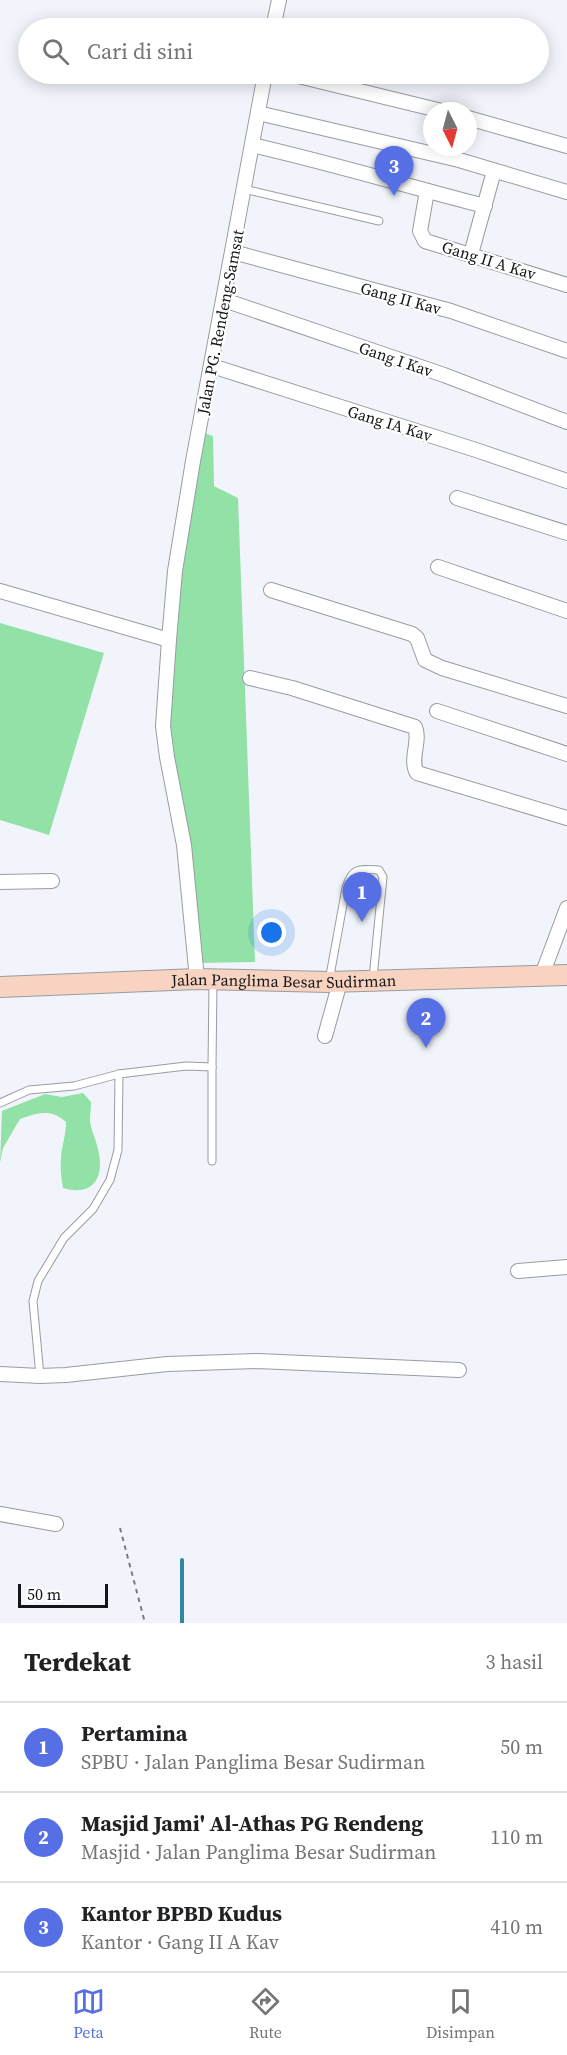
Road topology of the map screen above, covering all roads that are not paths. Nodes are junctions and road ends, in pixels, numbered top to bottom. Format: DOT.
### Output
graph roads {
  1 [pos="279,0"];
  2 [pos="275,18"];
  3 [pos="263,84"];
  4 [pos="331,84"];
  5 [pos="423,106"];
  6 [pos="258,113"];
  7 [pos="477,121"];
  8 [pos="252,145"];
  9 [pos="567,146"];
  10 [pos="494,171"];
  11 [pos="244,189"];
  12 [pos="427,191"];
  13 [pos="567,192"];
  14 [pos="485,206"];
  15 [pos="379,221"];
  16 [pos="233,252"];
  17 [pos="471,254"];
  18 [pos="567,285"];
  19 [pos="224,300"];
  20 [pos="567,351"];
  21 [pos="212,366"];
  22 [pos="567,422"];
  23 [pos="567,481"];
  24 [pos="457,498"];
  25 [pos="567,533"];
  26 [pos="438,567"];
  27 [pos="271,590"];
  28 [pos="0,591"];
  29 [pos="567,611"];
  30 [pos="169,640"];
  31 [pos="250,678"];
  32 [pos="567,706"];
  33 [pos="437,711"];
  34 [pos="567,754"];
  35 [pos="567,818"];
  36 [pos="52,881"];
  37 [pos="0,882"];
  38 [pos="567,909"];
  39 [pos="542,975"];
  40 [pos="567,975"];
  41 [pos="205,979"];
  42 [pos="373,980"];
  43 [pos="334,982"];
  44 [pos="0,987"];
  45 [pos="325,1036"];
  46 [pos="212,1067"];
  47 [pos="119,1074"];
  48 [pos="0,1103"];
  49 [pos="212,1161"];
  50 [pos="567,1267"];
  51 [pos="519,1271"];
  52 [pos="459,1370"];
  53 [pos="0,1374"];
  54 [pos="40,1376"];
  55 [pos="0,1514"];
  56 [pos="56,1524"];
  1 -- 2 [label="street"];
  3 -- 6 [label="street, Jalan PG. Rendeng-Samsat"];
  4 -- 5 [label="street"];
  6 -- 8 [label="street, Jalan PG. Rendeng-Samsat"];
  6 -- 10 [label="street"];
  7 -- 9 [label="street"];
  8 -- 11 [label="street, Jalan PG. Rendeng-Samsat"];
  8 -- 12 [label="street"];
  10 -- 13 [label="street"];
  10 -- 14 [label="street"];
  11 -- 15 [label="lane"];
  11 -- 16 [label="street, Jalan PG. Rendeng-Samsat"];
  12 -- 14 [label="street"];
  12 -- 17 [label="street, Gang II A Kav"];
  14 -- 17 [label="street"];
  16 -- 19 [label="street, Jalan PG. Rendeng-Samsat"];
  16 -- 20 [label="street, Gang II Kav"];
  17 -- 18 [label="street, Gang II A Kav"];
  19 -- 21 [label="street, Jalan PG. Rendeng-Samsat"];
  19 -- 22 [label="street, Gang I Kav"];
  21 -- 23 [label="street, Gang IA Kav"];
  21 -- 30 [label="street, Jalan PG. Rendeng-Samsat"];
  24 -- 25 [label="street"];
  26 -- 29 [label="street"];
  27 -- 32 [label="street"];
  28 -- 30 [label="street"];
  30 -- 41 [label="street, Jalan PG. Rendeng-Samsat"];
  31 -- 35 [label="street"];
  33 -- 34 [label="street"];
  36 -- 37 [label="street"];
  38 -- 39 [label="street"];
  39 -- 40 [label="main road, Jalan Panglima Besar Sudirman"];
  39 -- 42 [label="main road, Jalan Panglima Besar Sudirman"];
  41 -- 43 [label="main road, Jalan Panglima Besar Sudirman"];
  41 -- 44 [label="main road, Jalan Panglima Besar Sudirman"];
  41 -- 46 [label="lane"];
  42 -- 43 [label="main road, Jalan Panglima Besar Sudirman"];
  42 -- 43 [label="lane"];
  43 -- 45 [label="street"];
  46 -- 47 [label="lane"];
  46 -- 49 [label="lane"];
  47 -- 48 [label="lane"];
  47 -- 54 [label="lane"];
  50 -- 51 [label="street"];
  52 -- 54 [label="street"];
  53 -- 54 [label="street"];
  55 -- 56 [label="street"];
}
